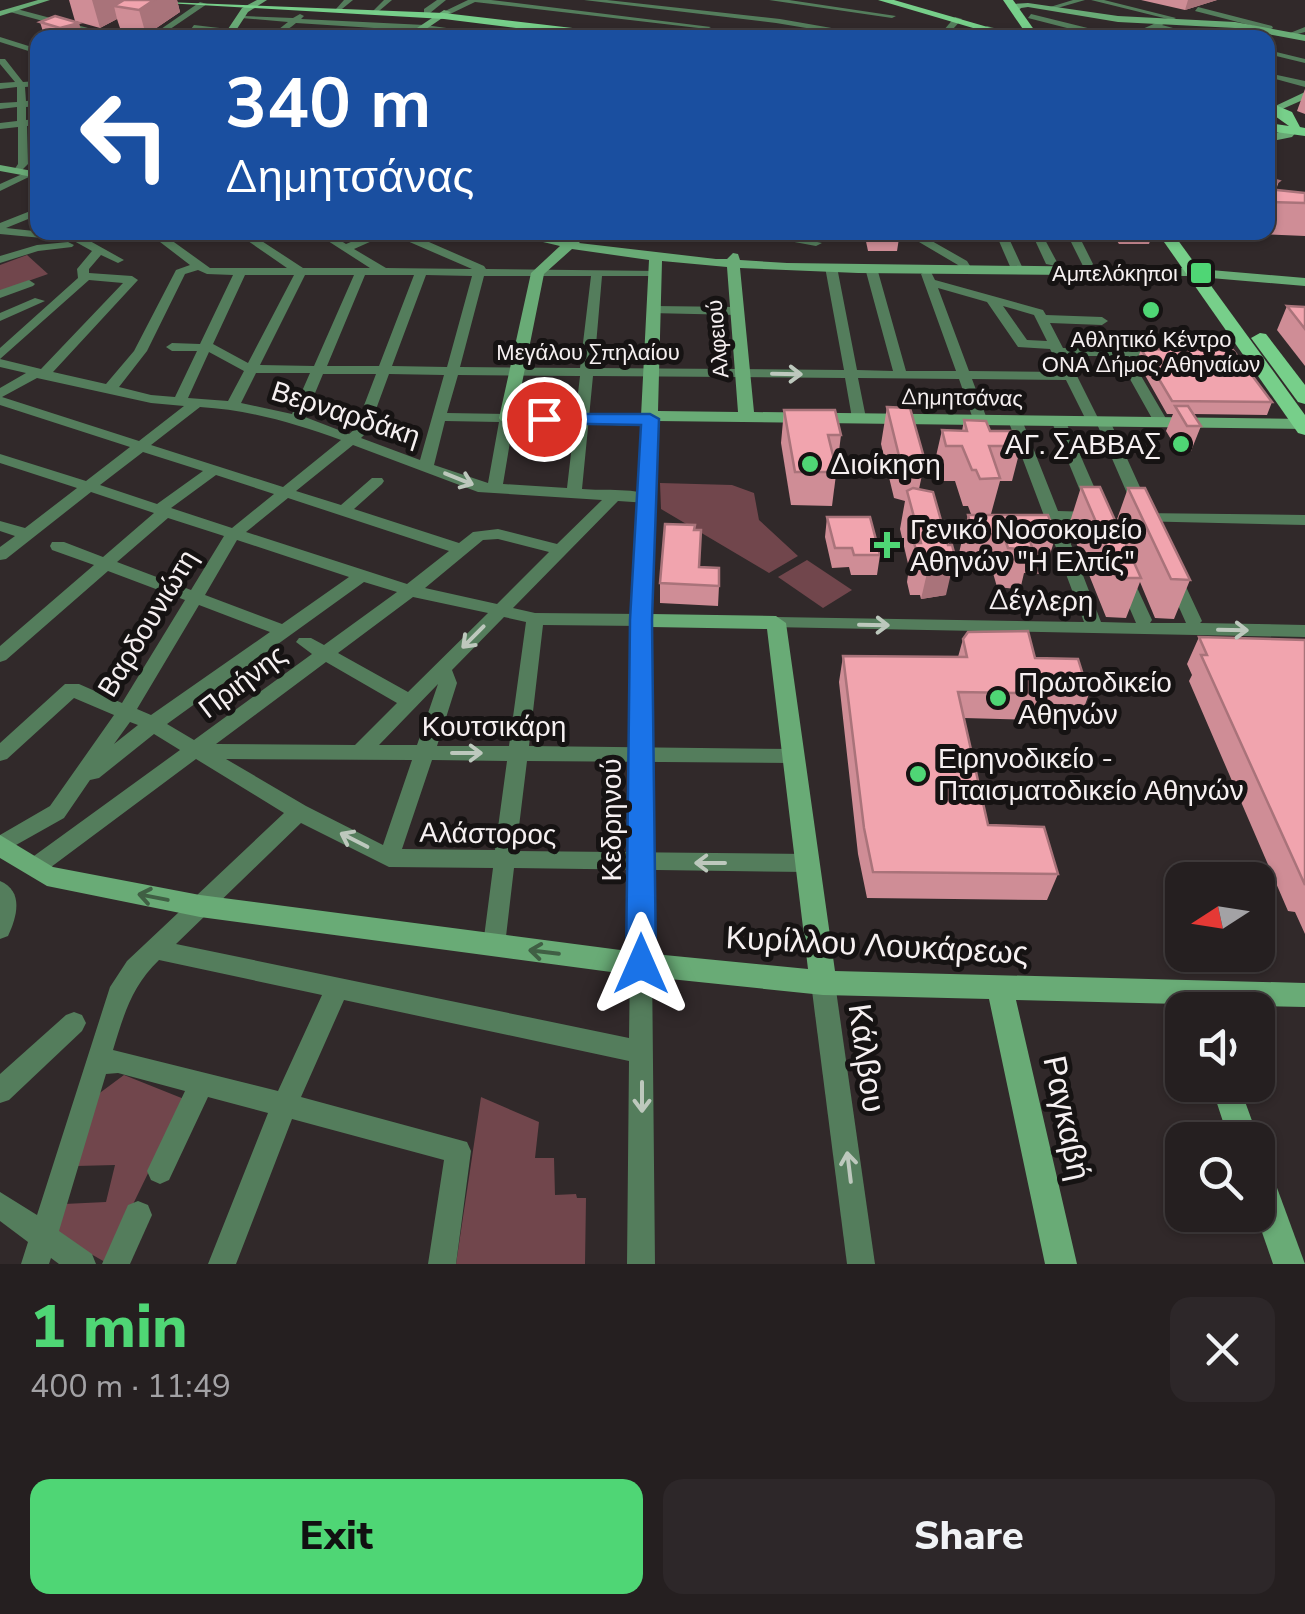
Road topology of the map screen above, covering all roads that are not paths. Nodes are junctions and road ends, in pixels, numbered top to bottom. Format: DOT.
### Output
graph roads {
  1 [pos="46,0"];
  2 [pos="119,0"];
  3 [pos="388,0"];
  4 [pos="442,0"];
  5 [pos="474,0"];
  6 [pos="567,0"];
  7 [pos="588,0"];
  8 [pos="658,0"];
  9 [pos="774,0"];
  10 [pos="883,0"];
  11 [pos="998,0"];
  12 [pos="1080,0"];
  13 [pos="1095,0"];
  14 [pos="204,1"];
  15 [pos="612,1"];
  16 [pos="158,2"];
  17 [pos="814,2"];
  18 [pos="905,2"];
  19 [pos="1216,2"];
  20 [pos="1012,3"];
  21 [pos="346,6"];
  22 [pos="650,6"];
  23 [pos="736,6"];
  24 [pos="1052,8"];
  25 [pos="376,9"];
  26 [pos="553,9"];
  27 [pos="1198,9"];
  28 [pos="144,10"];
  29 [pos="308,10"];
  30 [pos="7,12"];
  31 [pos="427,12"];
  32 [pos="444,14"];
  33 [pos="726,14"];
  34 [pos="892,16"];
  35 [pos="247,17"];
  36 [pos="633,18"];
  37 [pos="958,19"];
  38 [pos="1166,21"];
  39 [pos="336,22"];
  40 [pos="786,22"];
  41 [pos="292,23"];
  42 [pos="529,23"];
  43 [pos="380,24"];
  44 [pos="116,26"];
  45 [pos="424,26"];
  46 [pos="194,27"];
  47 [pos="707,27"];
  48 [pos="206,28"];
  49 [pos="990,28"];
  50 [pos="1269,28"];
  51 [pos="80,30"];
  52 [pos="111,30"];
  53 [pos="162,30"];
  54 [pos="203,30"];
  55 [pos="282,30"];
  56 [pos="308,30"];
  57 [pos="326,30"];
  58 [pos="373,30"];
  59 [pos="418,30"];
  60 [pos="451,30"];
  61 [pos="518,30"];
  62 [pos="575,30"];
  63 [pos="615,30"];
  64 [pos="703,30"];
  65 [pos="777,30"];
  66 [pos="830,30"];
  67 [pos="872,30"];
  68 [pos="948,30"];
  69 [pos="987,30"];
  70 [pos="1015,30"];
  71 [pos="1024,30"];
  72 [pos="1027,30"];
  73 [pos="1029,30"];
  74 [pos="1142,30"];
  75 [pos="1188,30"];
  76 [pos="1267,30"];
  77 [pos="1275,31"];
  78 [pos="1292,34"];
  79 [pos="1305,34"];
  80 [pos="0,38"];
  81 [pos="1275,41"];
  82 [pos="30,49"];
  83 [pos="1275,54"];
  84 [pos="30,55"];
  85 [pos="1305,61"];
  86 [pos="3,66"];
  87 [pos="1275,68"];
  88 [pos="1305,74"];
  89 [pos="1275,77"];
  90 [pos="22,84"];
  91 [pos="30,84"];
  92 [pos="1305,84"];
  93 [pos="0,86"];
  94 [pos="1305,96"];
  95 [pos="22,104"];
  96 [pos="30,104"];
  97 [pos="0,106"];
  98 [pos="1275,106"];
  99 [pos="1275,109"];
  100 [pos="30,123"];
  101 [pos="22,124"];
  102 [pos="1275,124"];
  103 [pos="0,126"];
  104 [pos="1301,126"];
  105 [pos="1275,137"];
  106 [pos="30,142"];
  107 [pos="22,143"];
  108 [pos="0,168"];
  109 [pos="19,170"];
  110 [pos="30,172"];
  111 [pos="30,176"];
  112 [pos="0,188"];
  113 [pos="30,216"];
  114 [pos="0,229"];
  115 [pos="30,233"];
  116 [pos="80,240"];
  117 [pos="164,240"];
  118 [pos="252,240"];
  119 [pos="332,240"];
  120 [pos="367,240"];
  121 [pos="414,240"];
  122 [pos="572,240"];
  123 [pos="583,240"];
  124 [pos="588,240"];
  125 [pos="816,240"];
  126 [pos="920,240"];
  127 [pos="1004,240"];
  128 [pos="1040,240"];
  129 [pos="1075,240"];
  130 [pos="1172,240"];
  131 [pos="1185,240"];
  132 [pos="92,247"];
  133 [pos="346,248"];
  134 [pos="656,256"];
  135 [pos="0,260"];
  136 [pos="118,260"];
  137 [pos="733,260"];
  138 [pos="816,260"];
  139 [pos="1052,264"];
  140 [pos="1087,264"];
  141 [pos="964,266"];
  142 [pos="832,267"];
  143 [pos="1016,267"];
  144 [pos="204,268"];
  145 [pos="870,268"];
  146 [pos="1200,270"];
  147 [pos="240,272"];
  148 [pos="301,272"];
  149 [pos="361,272"];
  150 [pos="385,272"];
  151 [pos="421,272"];
  152 [pos="479,273"];
  153 [pos="538,273"];
  154 [pos="597,273"];
  155 [pos="655,274"];
  156 [pos="1305,274"];
  157 [pos="84,276"];
  158 [pos="927,276"];
  159 [pos="1305,282"];
  160 [pos="29,284"];
  161 [pos="0,294"];
  162 [pos="992,300"];
  163 [pos="38,301"];
  164 [pos="654,310"];
  165 [pos="738,311"];
  166 [pos="1041,316"];
  167 [pos="0,317"];
  168 [pos="1102,321"];
  169 [pos="172,347"];
  170 [pos="205,347"];
  171 [pos="1057,348"];
  172 [pos="1122,352"];
  173 [pos="1172,353"];
  174 [pos="0,359"];
  175 [pos="255,368"];
  176 [pos="318,370"];
  177 [pos="385,370"];
  178 [pos="452,371"];
  179 [pos="517,372"];
  180 [pos="587,372"];
  181 [pos="653,372"];
  182 [pos="743,373"];
  183 [pos="39,374"];
  184 [pos="851,374"];
  185 [pos="901,375"];
  186 [pos="964,376"];
  187 [pos="1070,376"];
  188 [pos="108,390"];
  189 [pos="0,394"];
  190 [pos="1305,398"];
  191 [pos="181,399"];
  192 [pos="199,401"];
  193 [pos="0,402"];
  194 [pos="233,406"];
  195 [pos="440,416"];
  196 [pos="746,416"];
  197 [pos="507,418"];
  198 [pos="859,418"];
  199 [pos="297,419"];
  200 [pos="650,419"];
  201 [pos="581,420"];
  202 [pos="980,420"];
  203 [pos="1015,420"];
  204 [pos="1058,420"];
  205 [pos="1098,421"];
  206 [pos="1161,422"];
  207 [pos="1304,425"];
  208 [pos="354,438"];
  209 [pos="139,447"];
  210 [pos="5,465"];
  211 [pos="426,466"];
  212 [pos="212,471"];
  213 [pos="377,481"];
  214 [pos="88,487"];
  215 [pos="494,490"];
  216 [pos="574,492"];
  217 [pos="616,494"];
  218 [pos="284,495"];
  219 [pos="648,495"];
  220 [pos="162,511"];
  221 [pos="342,512"];
  222 [pos="1053,516"];
  223 [pos="1099,517"];
  224 [pos="1146,518"];
  225 [pos="1305,520"];
  226 [pos="0,526"];
  227 [pos="27,534"];
  228 [pos="1106,534"];
  229 [pos="1154,535"];
  230 [pos="232,536"];
  231 [pos="58,546"];
  232 [pos="461,549"];
  233 [pos="560,550"];
  234 [pos="1162,552"];
  235 [pos="0,556"];
  236 [pos="105,564"];
  237 [pos="1121,568"];
  238 [pos="361,576"];
  239 [pos="410,591"];
  240 [pos="196,596"];
  241 [pos="499,611"];
  242 [pos="535,619"];
  243 [pos="641,620"];
  244 [pos="1143,620"];
  245 [pos="1193,621"];
  246 [pos="776,623"];
  247 [pos="1095,628"];
  248 [pos="284,631"];
  249 [pos="1305,631"];
  250 [pos="305,642"];
  251 [pos="326,653"];
  252 [pos="0,656"];
  253 [pos="442,668"];
  254 [pos="409,702"];
  255 [pos="127,711"];
  256 [pos="153,724"];
  257 [pos="195,751"];
  258 [pos="360,752"];
  259 [pos="426,753"];
  260 [pos="0,754"];
  261 [pos="520,754"];
  262 [pos="641,754"];
  263 [pos="793,756"];
  264 [pos="76,786"];
  265 [pos="299,812"];
  266 [pos="0,845"];
  267 [pos="389,858"];
  268 [pos="507,862"];
  269 [pos="807,863"];
  270 [pos="641,864"];
  271 [pos="35,867"];
  272 [pos="2,897"];
  273 [pos="200,906"];
  274 [pos="0,929"];
  275 [pos="494,945"];
  276 [pos="154,949"];
  277 [pos="641,964"];
  278 [pos="823,984"];
  279 [pos="1000,988"];
  280 [pos="337,989"];
  281 [pos="1305,995"];
  282 [pos="1275,997"];
  283 [pos="1165,999"];
  284 [pos="74,1023"];
  285 [pos="642,1052"];
  286 [pos="96,1063"];
  287 [pos="201,1085"];
  288 [pos="0,1091"];
  289 [pos="284,1106"];
  290 [pos="160,1171"];
  291 [pos="0,1206"];
  292 [pos="138,1215"];
  293 [pos="1275,1225"];
  294 [pos="38,1251"];
  295 [pos="82,1264"];
  296 [pos="116,1264"];
  297 [pos="222,1264"];
  298 [pos="442,1264"];
  299 [pos="641,1264"];
  300 [pos="860,1264"];
  301 [pos="1061,1264"];
  302 [pos="1289,1264"];
  1 -- 30 [label="street"];
  2 -- 16 [label="main road"];
  3 -- 25 [label="street"];
  4 -- 31 [label="street"];
  5 -- 26 [label="street"];
  5 -- 32 [label="street"];
  6 -- 26 [label="street"];
  7 -- 15 [label="street"];
  8 -- 22 [label="street"];
  9 -- 17 [label="street"];
  10 -- 18 [label="main road"];
  11 -- 20 [label="main road"];
  12 -- 24 [label="street"];
  13 -- 38 [label="street"];
  14 -- 16 [label="main road"];
  14 -- 35 [label="main road"];
  14 -- 53 [label="street"];
  15 -- 22 [label="street"];
  16 -- 28 [label="street"];
  17 -- 34 [label="street"];
  17 -- 40 [label="street"];
  18 -- 34 [label="street"];
  18 -- 37 [label="main road"];
  18 -- 71 [label="main road"];
  19 -- 27 [label="street"];
  20 -- 24 [label="street"];
  20 -- 72 [label="main road"];
  21 -- 25 [label="main road"];
  21 -- 29 [label="main road"];
  21 -- 32 [label="main road"];
  21 -- 35 [label="main road"];
  21 -- 39 [label="street"];
  22 -- 33 [label="street"];
  22 -- 36 [label="street"];
  23 -- 33 [label="street"];
  24 -- 38 [label="street"];
  24 -- 73 [label="street"];
  25 -- 31 [label="main road"];
  26 -- 36 [label="street"];
  26 -- 42 [label="street"];
  27 -- 38 [label="street"];
  27 -- 50 [label="street"];
  29 -- 35 [label="main road"];
  29 -- 41 [label="street"];
  30 -- 51 [label="street"];
  31 -- 32 [label="main road"];
  32 -- 42 [label="main road"];
  32 -- 45 [label="street"];
  33 -- 40 [label="street"];
  33 -- 47 [label="street"];
  34 -- 67 [label="street"];
  35 -- 41 [label="street"];
  35 -- 48 [label="street"];
  36 -- 47 [label="street"];
  36 -- 63 [label="street"];
  37 -- 49 [label="main road"];
  37 -- 68 [label="street"];
  38 -- 50 [label="street"];
  38 -- 74 [label="street"];
  38 -- 75 [label="street"];
  38 -- 76 [label="street"];
  39 -- 41 [label="street"];
  39 -- 43 [label="street"];
  39 -- 57 [label="street"];
  40 -- 65 [label="street"];
  40 -- 66 [label="street"];
  41 -- 55 [label="street"];
  41 -- 56 [label="street"];
  42 -- 61 [label="street"];
  42 -- 62 [label="main road"];
  43 -- 45 [label="street"];
  43 -- 58 [label="street"];
  44 -- 52 [label="street"];
  45 -- 59 [label="street"];
  45 -- 60 [label="street"];
  46 -- 48 [label="street"];
  47 -- 64 [label="street"];
  48 -- 54 [label="street"];
  49 -- 69 [label="street"];
  49 -- 70 [label="main road"];
  50 -- 78 [label="street"];
  77 -- 78 [label="street"];
  78 -- 79 [label="street"];
  78 -- 81 [label="street"];
  80 -- 82 [label="street"];
  83 -- 85 [label="street"];
  84 -- 86 [label="street"];
  86 -- 90 [label="street"];
  87 -- 88 [label="street"];
  89 -- 92 [label="street"];
  90 -- 91 [label="street"];
  90 -- 93 [label="street"];
  90 -- 95 [label="street"];
  94 -- 98 [label="street"];
  95 -- 96 [label="street"];
  95 -- 97 [label="street"];
  95 -- 101 [label="street"];
  99 -- 104 [label="main road"];
  100 -- 101 [label="street"];
  101 -- 103 [label="street"];
  101 -- 107 [label="street"];
  102 -- 104 [label="main road"];
  104 -- 105 [label="street"];
  106 -- 107 [label="street"];
  107 -- 109 [label="street"];
  108 -- 109 [label="street"];
  109 -- 110 [label="street"];
  111 -- 112 [label="street"];
  113 -- 114 [label="street"];
  114 -- 115 [label="street"];
  116 -- 132 [label="street"];
  117 -- 144 [label="street"];
  118 -- 148 [label="street"];
  119 -- 133 [label="street"];
  120 -- 133 [label="street"];
  121 -- 152 [label="street"];
  122 -- 153 [label="street"];
  123 -- 134 [label="street"];
  124 -- 137 [label="street"];
  125 -- 138 [label="street"];
  126 -- 141 [label="street"];
  127 -- 143 [label="street"];
  128 -- 139 [label="street"];
  129 -- 140 [label="street"];
  130 -- 146 [label="main road"];
  131 -- 146 [label="main road"];
  132 -- 135 [label="street"];
  132 -- 136 [label="street"];
  132 -- 157 [label="street"];
  133 -- 150 [label="street"];
  134 -- 137 [label="street"];
  134 -- 155 [label="street, Κεδρηνού"];
  137 -- 138 [label="street"];
  137 -- 142 [label="street"];
  137 -- 165 [label="street, Αλφειού"];
  138 -- 141 [label="street"];
  139 -- 140 [label="street"];
  139 -- 143 [label="street"];
  140 -- 146 [label="street"];
  141 -- 143 [label="street"];
  141 -- 158 [label="street"];
  142 -- 145 [label="street"];
  142 -- 184 [label="street"];
  143 -- 146 [label="street"];
  144 -- 147 [label="street"];
  144 -- 188 [label="street"];
  145 -- 158 [label="street"];
  145 -- 185 [label="street"];
  146 -- 156 [label="street"];
  146 -- 159 [label="street"];
  146 -- 190 [label="main road"];
  146 -- 207 [label="main road"];
  147 -- 148 [label="street"];
  147 -- 170 [label="street"];
  148 -- 149 [label="street"];
  148 -- 175 [label="street"];
  149 -- 150 [label="street"];
  149 -- 176 [label="street"];
  150 -- 151 [label="street"];
  151 -- 152 [label="street"];
  151 -- 177 [label="street"];
  152 -- 153 [label="street"];
  152 -- 178 [label="street"];
  153 -- 154 [label="street"];
  153 -- 179 [label="street"];
  154 -- 155 [label="street"];
  154 -- 180 [label="street"];
  155 -- 164 [label="street, Κεδρηνού"];
  157 -- 174 [label="street"];
  157 -- 183 [label="street"];
  158 -- 162 [label="street"];
  158 -- 186 [label="street"];
  160 -- 161 [label="street"];
  162 -- 166 [label="street"];
  162 -- 171 [label="street"];
  163 -- 167 [label="street"];
  164 -- 165 [label="street"];
  164 -- 181 [label="street, Κεδρηνού"];
  165 -- 182 [label="street, Αλφειού"];
  166 -- 168 [label="street"];
  166 -- 171 [label="street"];
  169 -- 170 [label="street, Μεγάλου Σπηλαίου"];
  170 -- 175 [label="street, Μεγάλου Σπηλαίου"];
  170 -- 191 [label="street"];
  171 -- 172 [label="street"];
  171 -- 187 [label="street"];
  172 -- 173 [label="street"];
  172 -- 206 [label="street"];
  174 -- 183 [label="street, Βερναρδάκη"];
  175 -- 176 [label="street, Μεγάλου Σπηλαίου"];
  175 -- 194 [label="street"];
  176 -- 177 [label="street, Μεγάλου Σπηλαίου"];
  176 -- 199 [label="street"];
  177 -- 178 [label="street, Μεγάλου Σπηλαίου"];
  177 -- 208 [label="street"];
  178 -- 179 [label="street, Μεγάλου Σπηλαίου"];
  178 -- 195 [label="street"];
  179 -- 180 [label="street, Μεγάλου Σπηλαίου"];
  179 -- 197 [label="street"];
  180 -- 181 [label="street, Μεγάλου Σπηλαίου"];
  180 -- 201 [label="street"];
  181 -- 182 [label="street, Μεγάλου Σπηλαίου"];
  181 -- 200 [label="street, Κεδρηνού"];
  182 -- 184 [label="street, Μεγάλου Σπηλαίου, one-way"];
  182 -- 196 [label="street, Αλφειού"];
  183 -- 188 [label="street, Βερναρδάκη"];
  183 -- 189 [label="street"];
  184 -- 185 [label="street, Μεγάλου Σπηλαίου"];
  184 -- 198 [label="street"];
  185 -- 186 [label="street, Μεγάλου Σπηλαίου"];
  186 -- 187 [label="street, Μεγάλου Σπηλαίου"];
  186 -- 202 [label="street"];
  187 -- 205 [label="street"];
  188 -- 191 [label="street, Βερναρδάκη"];
  191 -- 192 [label="street, Βερναρδάκη"];
  192 -- 194 [label="street, Βερναρδάκη"];
  192 -- 209 [label="street"];
  193 -- 209 [label="street"];
  194 -- 199 [label="street, Βερναρδάκη"];
  195 -- 197 [label="street, Δημητσάνας"];
  195 -- 211 [label="street"];
  196 -- 198 [label="street, Δημητσάνας"];
  196 -- 200 [label="street, Δημητσάνας"];
  197 -- 201 [label="street, Δημητσάνας"];
  197 -- 215 [label="street"];
  198 -- 202 [label="street, Δημητσάνας"];
  199 -- 208 [label="street, Βερναρδάκη"];
  200 -- 201 [label="street, Δημητσάνας"];
  200 -- 219 [label="street, Κεδρηνού"];
  201 -- 216 [label="street"];
  202 -- 203 [label="street, Δημητσάνας"];
  203 -- 204 [label="street, Δημητσάνας"];
  203 -- 222 [label="street"];
  204 -- 205 [label="street, Δημητσάνας"];
  204 -- 223 [label="street"];
  205 -- 206 [label="street, Δημητσάνας"];
  205 -- 224 [label="street"];
  206 -- 207 [label="street, Δημητσάνας"];
  208 -- 211 [label="street, Βερναρδάκη"];
  208 -- 218 [label="street, Βαρδουνιώτη"];
  209 -- 212 [label="street"];
  209 -- 214 [label="street"];
  210 -- 214 [label="street"];
  211 -- 215 [label="street, Βερναρδάκη, one-way"];
  212 -- 218 [label="street"];
  212 -- 220 [label="street"];
  213 -- 221 [label="street"];
  214 -- 220 [label="street"];
  214 -- 227 [label="street"];
  215 -- 216 [label="street, Βερναρδάκη"];
  216 -- 217 [label="street, Βερναρδάκη"];
  217 -- 219 [label="street, Βερναρδάκη"];
  217 -- 233 [label="street"];
  218 -- 221 [label="street"];
  218 -- 230 [label="street, Βαρδουνιώτη"];
  219 -- 243 [label="street, Κεδρηνού"];
  220 -- 230 [label="street"];
  220 -- 236 [label="street"];
  221 -- 232 [label="street"];
  222 -- 223 [label="street"];
  222 -- 247 [label="street"];
  223 -- 224 [label="street"];
  223 -- 228 [label="street"];
  224 -- 225 [label="street"];
  224 -- 229 [label="street"];
  226 -- 227 [label="street"];
  227 -- 235 [label="street"];
  230 -- 238 [label="street"];
  230 -- 240 [label="street, Βαρδουνιώτη"];
  231 -- 236 [label="street"];
  232 -- 233 [label="street, Πριήνης"];
  232 -- 239 [label="street, Πριήνης"];
  233 -- 241 [label="street"];
  234 -- 245 [label="street"];
  236 -- 240 [label="street"];
  236 -- 252 [label="street"];
  237 -- 244 [label="street"];
  238 -- 239 [label="street"];
  238 -- 248 [label="street"];
  239 -- 241 [label="street"];
  239 -- 251 [label="street, Πριήνης"];
  240 -- 248 [label="street"];
  240 -- 255 [label="street, Βαρδουνιώτη"];
  241 -- 242 [label="street"];
  241 -- 253 [label="street, one-way"];
  242 -- 243 [label="street"];
  242 -- 261 [label="street"];
  243 -- 246 [label="street"];
  243 -- 262 [label="street, Κεδρηνού"];
  246 -- 247 [label="street, Δέγλερη, one-way"];
  246 -- 263 [label="street, Κάλβου"];
  247 -- 249 [label="street, Δέγλερη, one-way"];
  248 -- 256 [label="street"];
  250 -- 251 [label="street"];
  251 -- 254 [label="street"];
  251 -- 257 [label="street, Πριήνης"];
  253 -- 254 [label="street"];
  253 -- 259 [label="street"];
  254 -- 258 [label="street"];
  255 -- 256 [label="street, Αλάστορος"];
  255 -- 260 [label="street, Αλάστορος"];
  255 -- 264 [label="street, Βαρδουνιώτη"];
  256 -- 257 [label="street, Αλάστορος"];
  256 -- 264 [label="street"];
  257 -- 258 [label="street, Κουτσικάρη"];
  257 -- 265 [label="street, Αλάστορος"];
  257 -- 271 [label="street, Πριήνης"];
  258 -- 259 [label="street, Κουτσικάρη"];
  259 -- 261 [label="street, Κουτσικάρη, one-way"];
  259 -- 267 [label="street"];
  261 -- 262 [label="street, Κουτσικάρη"];
  261 -- 268 [label="street"];
  262 -- 263 [label="street, Κουτσικάρη"];
  262 -- 270 [label="street, Κεδρηνού"];
  263 -- 269 [label="street, Κάλβου"];
  264 -- 266 [label="street, Βαρδουνιώτη"];
  267 -- 265 [label="street, Αλάστορος, one-way"];
  265 -- 273 [label="street"];
  266 -- 271 [label="street, Κυρίλλου Λουκάρεως"];
  267 -- 268 [label="street, Αλάστορος"];
  268 -- 270 [label="street, Αλάστορος"];
  268 -- 275 [label="street"];
  269 -- 270 [label="street, Αλάστορος, one-way"];
  269 -- 278 [label="street, Κάλβου"];
  270 -- 277 [label="street, Κεδρηνού"];
  273 -- 271 [label="street, Κυρίλλου Λουκάρεως, one-way"];
  272 -- 274 [label="street"];
  273 -- 275 [label="street, Κυρίλλου Λουκάρεως"];
  273 -- 276 [label="street"];
  277 -- 275 [label="street, Κυρίλλου Λουκάρεως, one-way"];
  276 -- 280 [label="street"];
  276 -- 286 [label="street"];
  277 -- 278 [label="street, Κυρίλλου Λουκάρεως"];
  277 -- 285 [label="street, Κεδρηνού"];
  278 -- 279 [label="street, Κυρίλλου Λουκάρεως"];
  300 -- 278 [label="street, Κάλβου, one-way"];
  279 -- 283 [label="street, Κυρίλλου Λουκάρεως"];
  279 -- 301 [label="street, Ραγκαβή"];
  280 -- 285 [label="street"];
  280 -- 289 [label="street"];
  281 -- 282 [label="street, Κυρίλλου Λουκάρεως"];
  284 -- 288 [label="street"];
  285 -- 299 [label="street, Κεδρηνού, one-way"];
  286 -- 287 [label="street"];
  286 -- 294 [label="street"];
  287 -- 289 [label="street"];
  287 -- 290 [label="street"];
  289 -- 297 [label="street"];
  289 -- 298 [label="street"];
  291 -- 294 [label="street"];
  292 -- 296 [label="street"];
  293 -- 302 [label="street"];
  294 -- 295 [label="street"];
}
